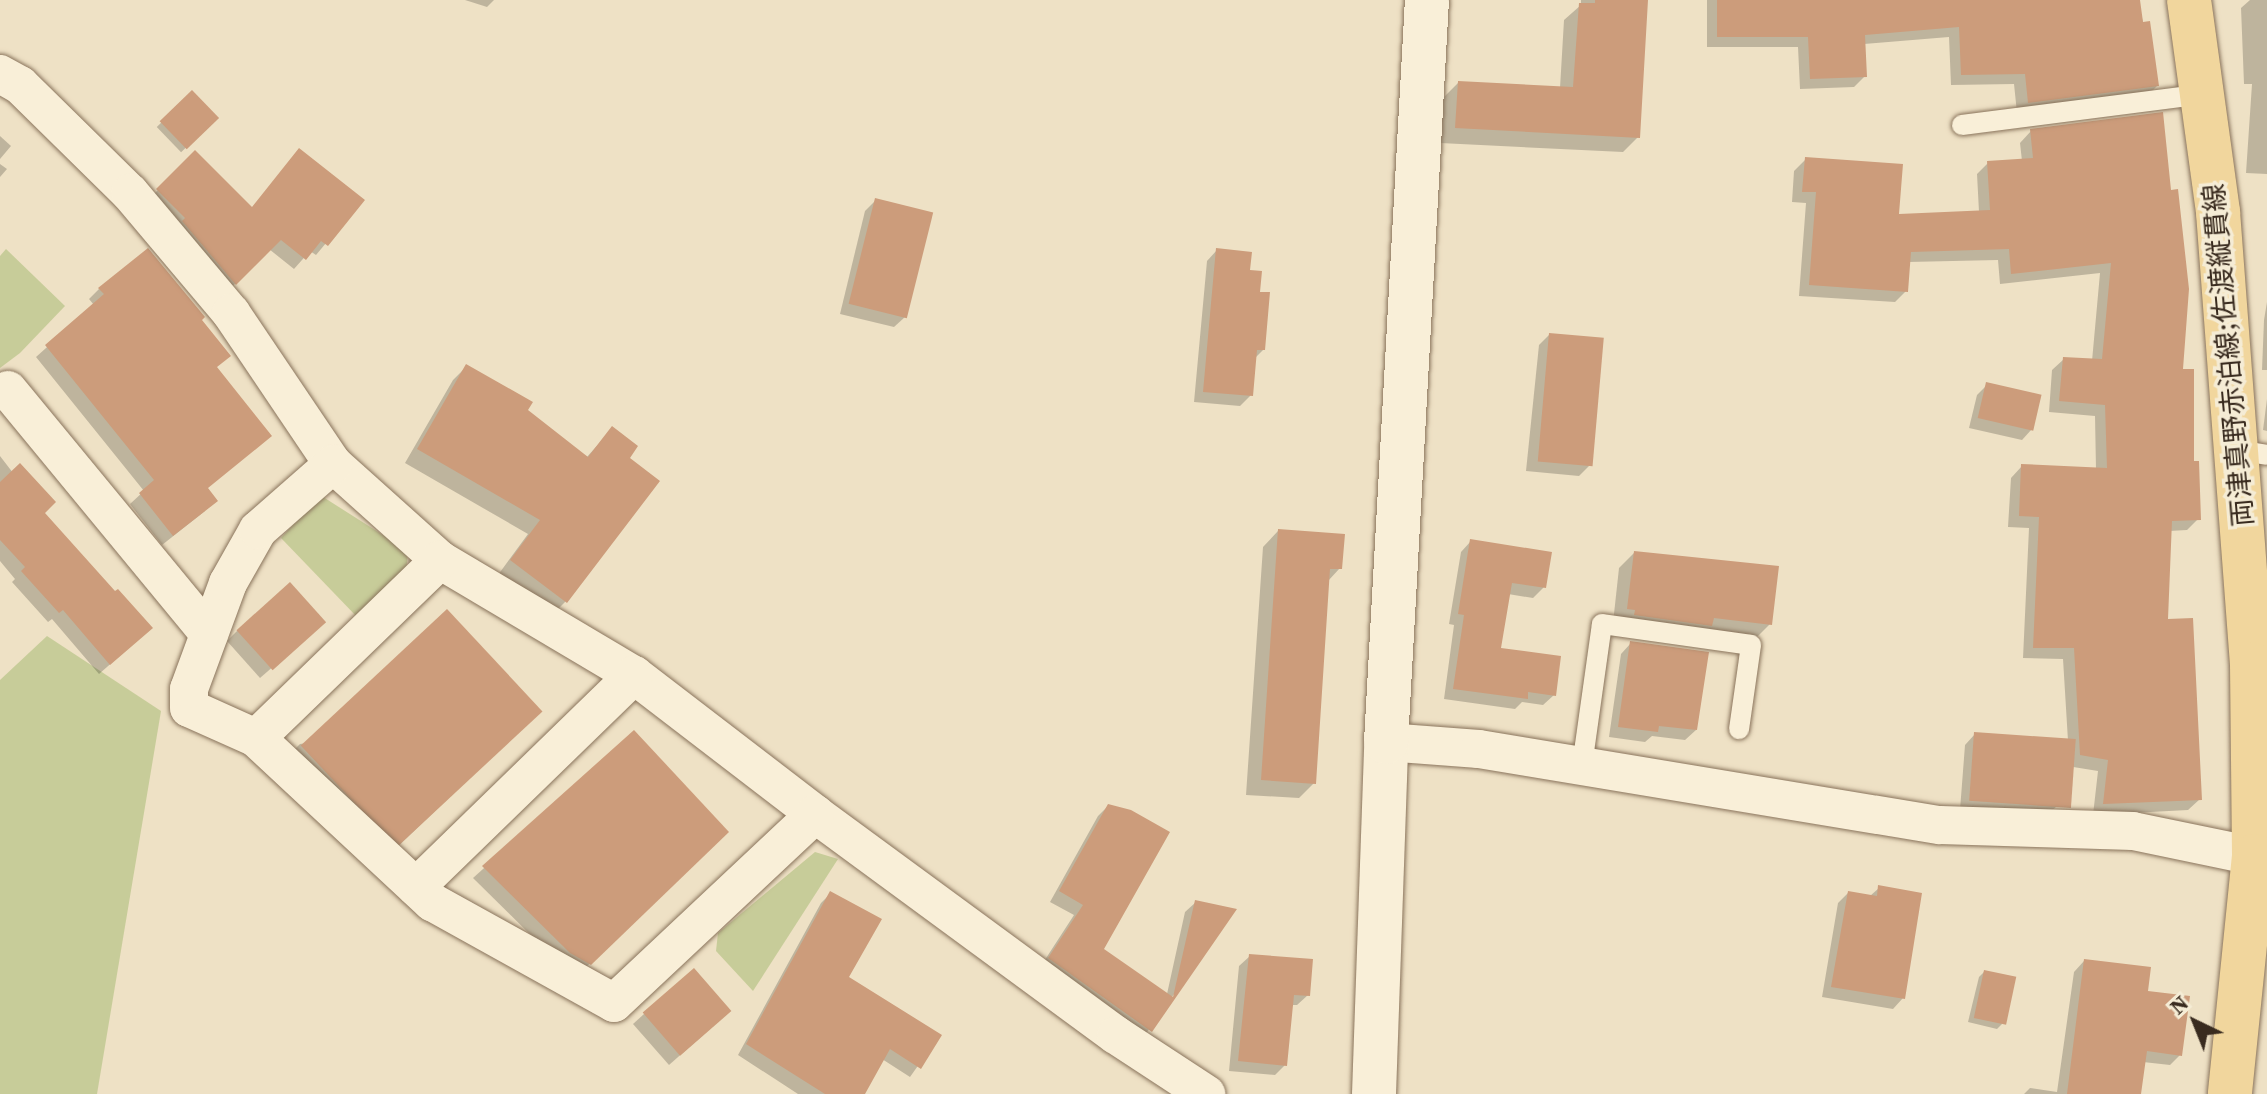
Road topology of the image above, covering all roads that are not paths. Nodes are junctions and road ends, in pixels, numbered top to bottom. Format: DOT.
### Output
graph roads {
  1 [pos="1427,0"];
  2 [pos="2189,0"];
  3 [pos="0,74"];
  4 [pos="2203,94"];
  5 [pos="1962,125"];
  6 [pos="8,390"];
  7 [pos="2252,453"];
  8 [pos="333,464"];
  9 [pos="440,560"];
  10 [pos="209,634"];
  11 [pos="634,675"];
  12 [pos="1739,729"];
  13 [pos="256,738"];
  14 [pos="1386,742"];
  15 [pos="1582,766"];
  16 [pos="815,814"];
  17 [pos="2254,856"];
  18 [pos="416,887"];
  19 [pos="1206,1094"];
  20 [pos="1374,1094"];
  21 [pos="2230,1094"];
  1 -- 14 [label="street"];
  2 -- 4 [label="main road, 両津真野赤泊線;佐渡縦貫線"];
  3 -- 8 [label="street"];
  4 -- 5 [label="lane"];
  4 -- 7 [label="main road, 両津真野赤泊線;佐渡縦貫線"];
  6 -- 10 [label="street"];
  7 -- 17 [label="main road, 両津真野赤泊線;佐渡縦貫線"];
  8 -- 9 [label="street"];
  8 -- 10 [label="street"];
  9 -- 11 [label="street"];
  9 -- 13 [label="street"];
  10 -- 13 [label="street"];
  11 -- 16 [label="street"];
  11 -- 18 [label="street"];
  12 -- 15 [label="lane"];
  13 -- 18 [label="street"];
  14 -- 15 [label="street"];
  14 -- 20 [label="street"];
  15 -- 17 [label="street"];
  16 -- 18 [label="street"];
  16 -- 19 [label="street"];
  17 -- 21 [label="main road, 両津真野赤泊線;佐渡縦貫線"];
}
